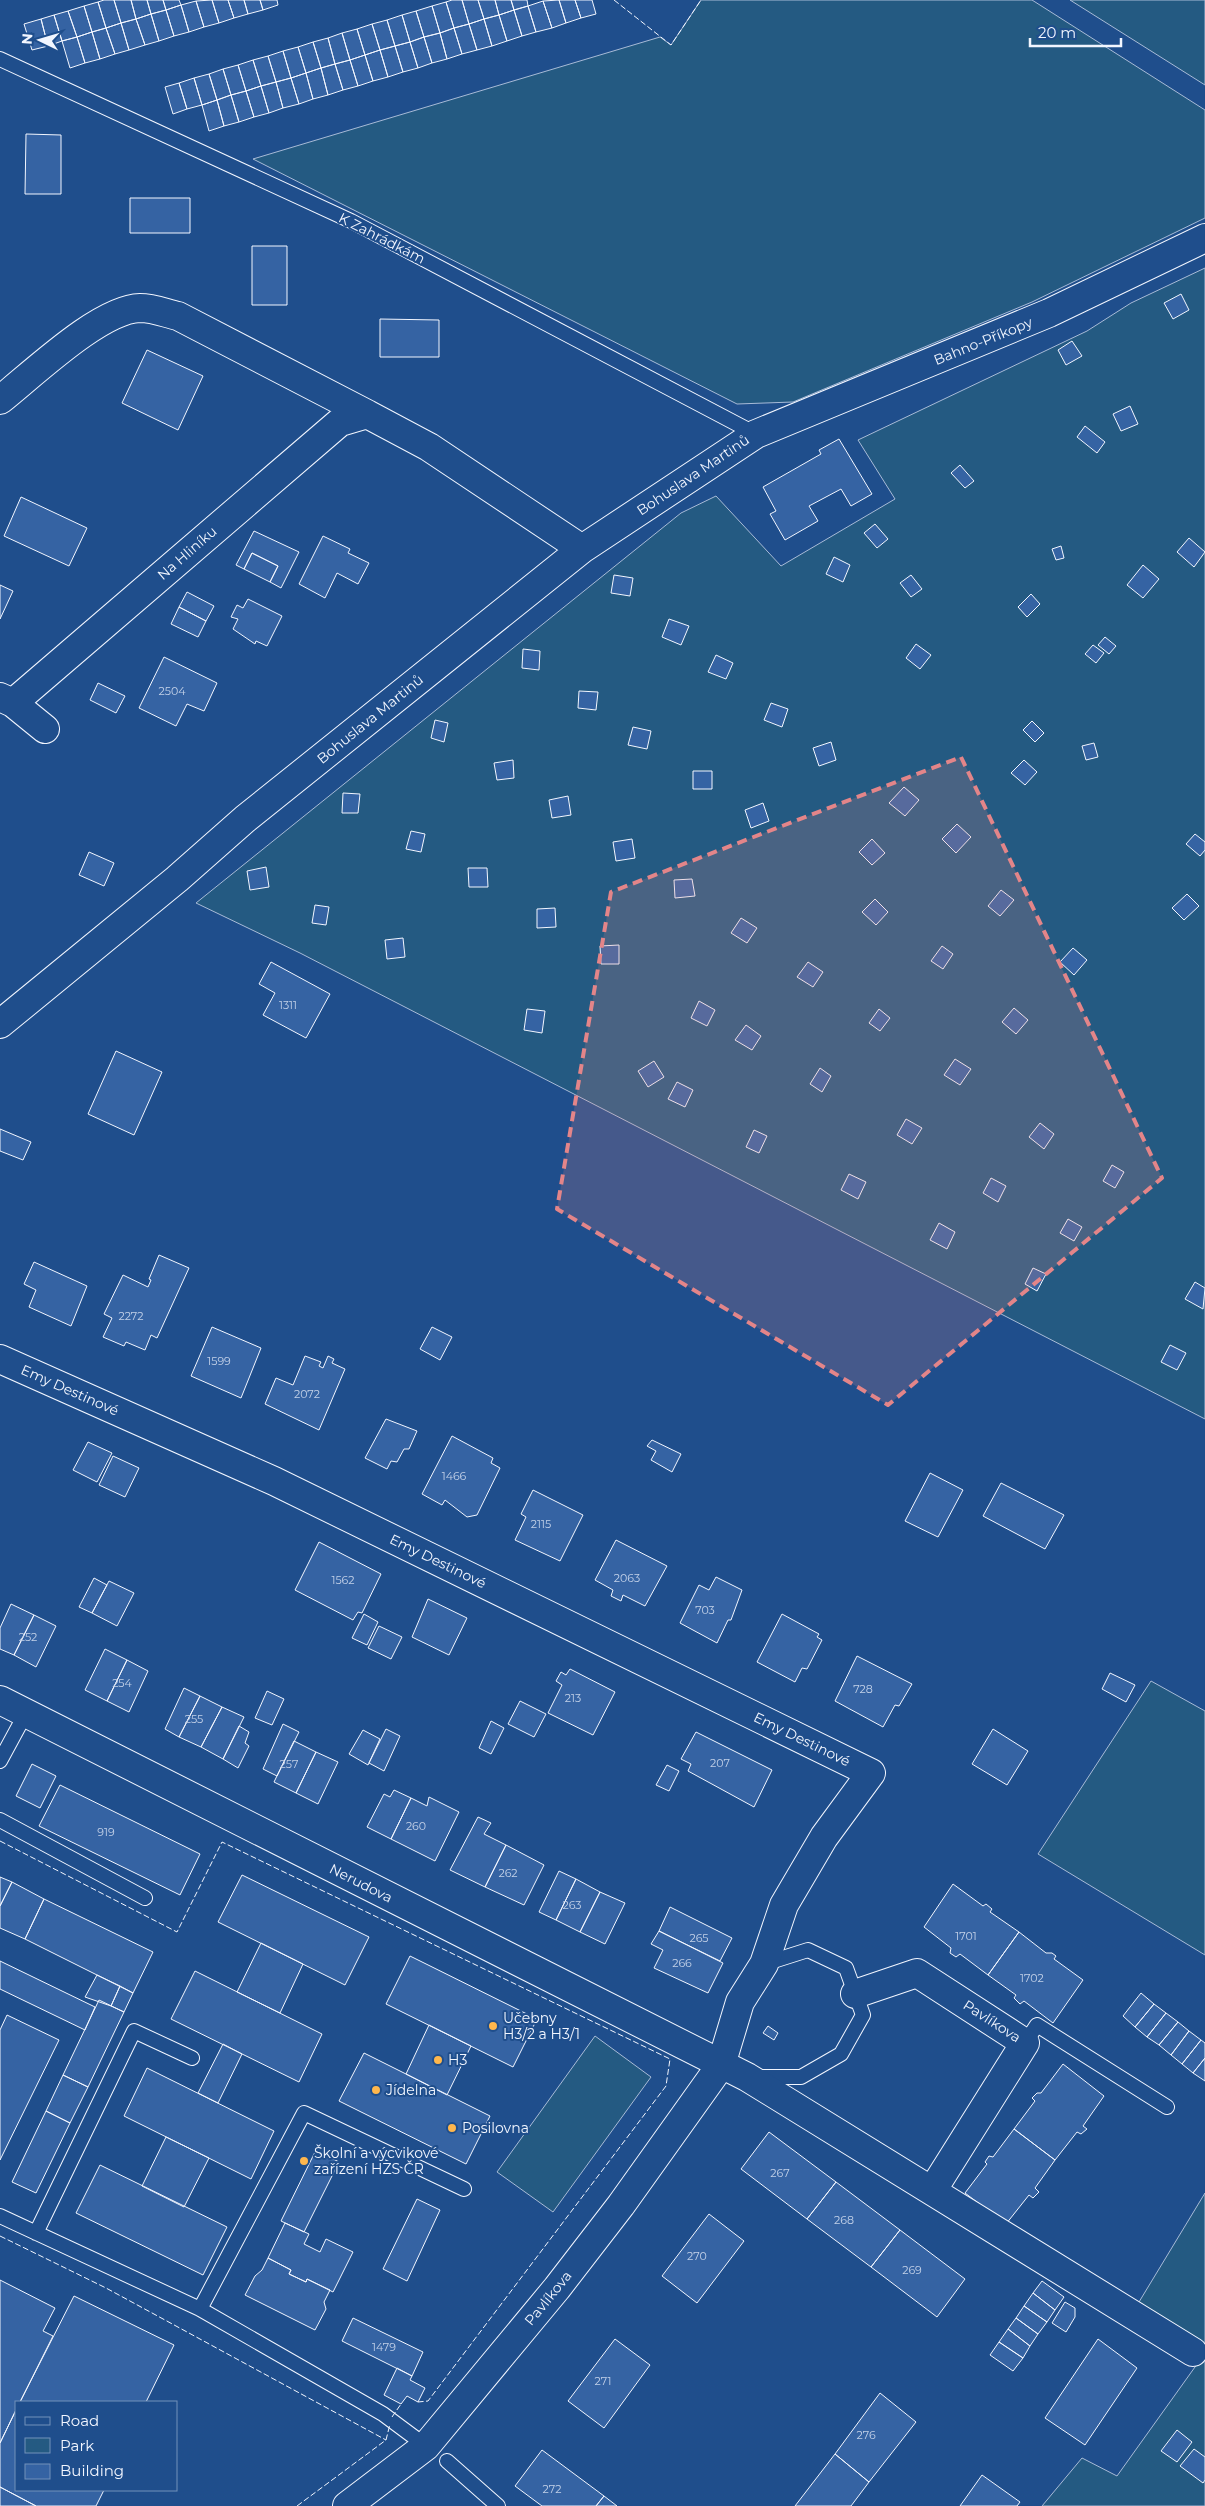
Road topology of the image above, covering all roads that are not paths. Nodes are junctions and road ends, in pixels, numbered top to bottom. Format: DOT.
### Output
graph roads {
  1 [pos="0,59"];
  2 [pos="1205,238"];
  3 [pos="0,400"];
  4 [pos="367,414"];
  5 [pos="756,434"];
  6 [pos="582,549"];
  7 [pos="7,700"];
  8 [pos="45,728"];
  9 [pos="0,1024"];
  10 [pos="0,1359"];
  11 [pos="0,1700"];
  12 [pos="26,1713"];
  13 [pos="0,1761"];
  14 [pos="871,1773"];
  15 [pos="0,1820"];
  16 [pos="145,1898"];
  17 [pos="764,1964"];
  18 [pos="855,1994"];
  19 [pos="1025,2043"];
  20 [pos="192,2058"];
  21 [pos="721,2065"];
  22 [pos="747,2077"];
  23 [pos="1167,2107"];
  24 [pos="464,2189"];
  25 [pos="932,2191"];
  26 [pos="0,2216"];
  27 [pos="36,2233"];
  28 [pos="200,2309"];
  29 [pos="1193,2352"];
  30 [pos="437,2454"];
  31 [pos="347,2506"];
  32 [pos="498,2506"];
  1 -- 5 [label="lane, K Zahrádkám"];
  2 -- 5 [label="street, Bahno-Příkopy"];
  3 -- 4 [label="street"];
  4 -- 6 [label="street"];
  4 -- 7 [label="street, Na Hliníku"];
  5 -- 6 [label="street, Bohuslava Martinů"];
  6 -- 9 [label="street, Bohuslava Martinů"];
  7 -- 8 [label="street"];
  10 -- 14 [label="street, Emy Destinové"];
  11 -- 12 [label="street, Nerudova"];
  12 -- 13 [label="lane"];
  12 -- 21 [label="street, Nerudova"];
  14 -- 17 [label="street, Pavlíkova"];
  15 -- 16 [label="lane"];
  17 -- 18 [label="lane"];
  17 -- 21 [label="street, Pavlíkova"];
  18 -- 19 [label="street, Pavlíkova"];
  18 -- 22 [label="lane"];
  19 -- 23 [label="lane"];
  19 -- 25 [label="street, Pavlíkova"];
  20 -- 27 [label="lane"];
  21 -- 22 [label="street"];
  21 -- 30 [label="street, Pavlíkova"];
  22 -- 25 [label="street"];
  24 -- 28 [label="lane"];
  25 -- 29 [label="street"];
  26 -- 27 [label="lane"];
  27 -- 28 [label="lane"];
  28 -- 30 [label="lane"];
  30 -- 31 [label="street, Pavlíkova"];
  30 -- 32 [label="lane"];
}
